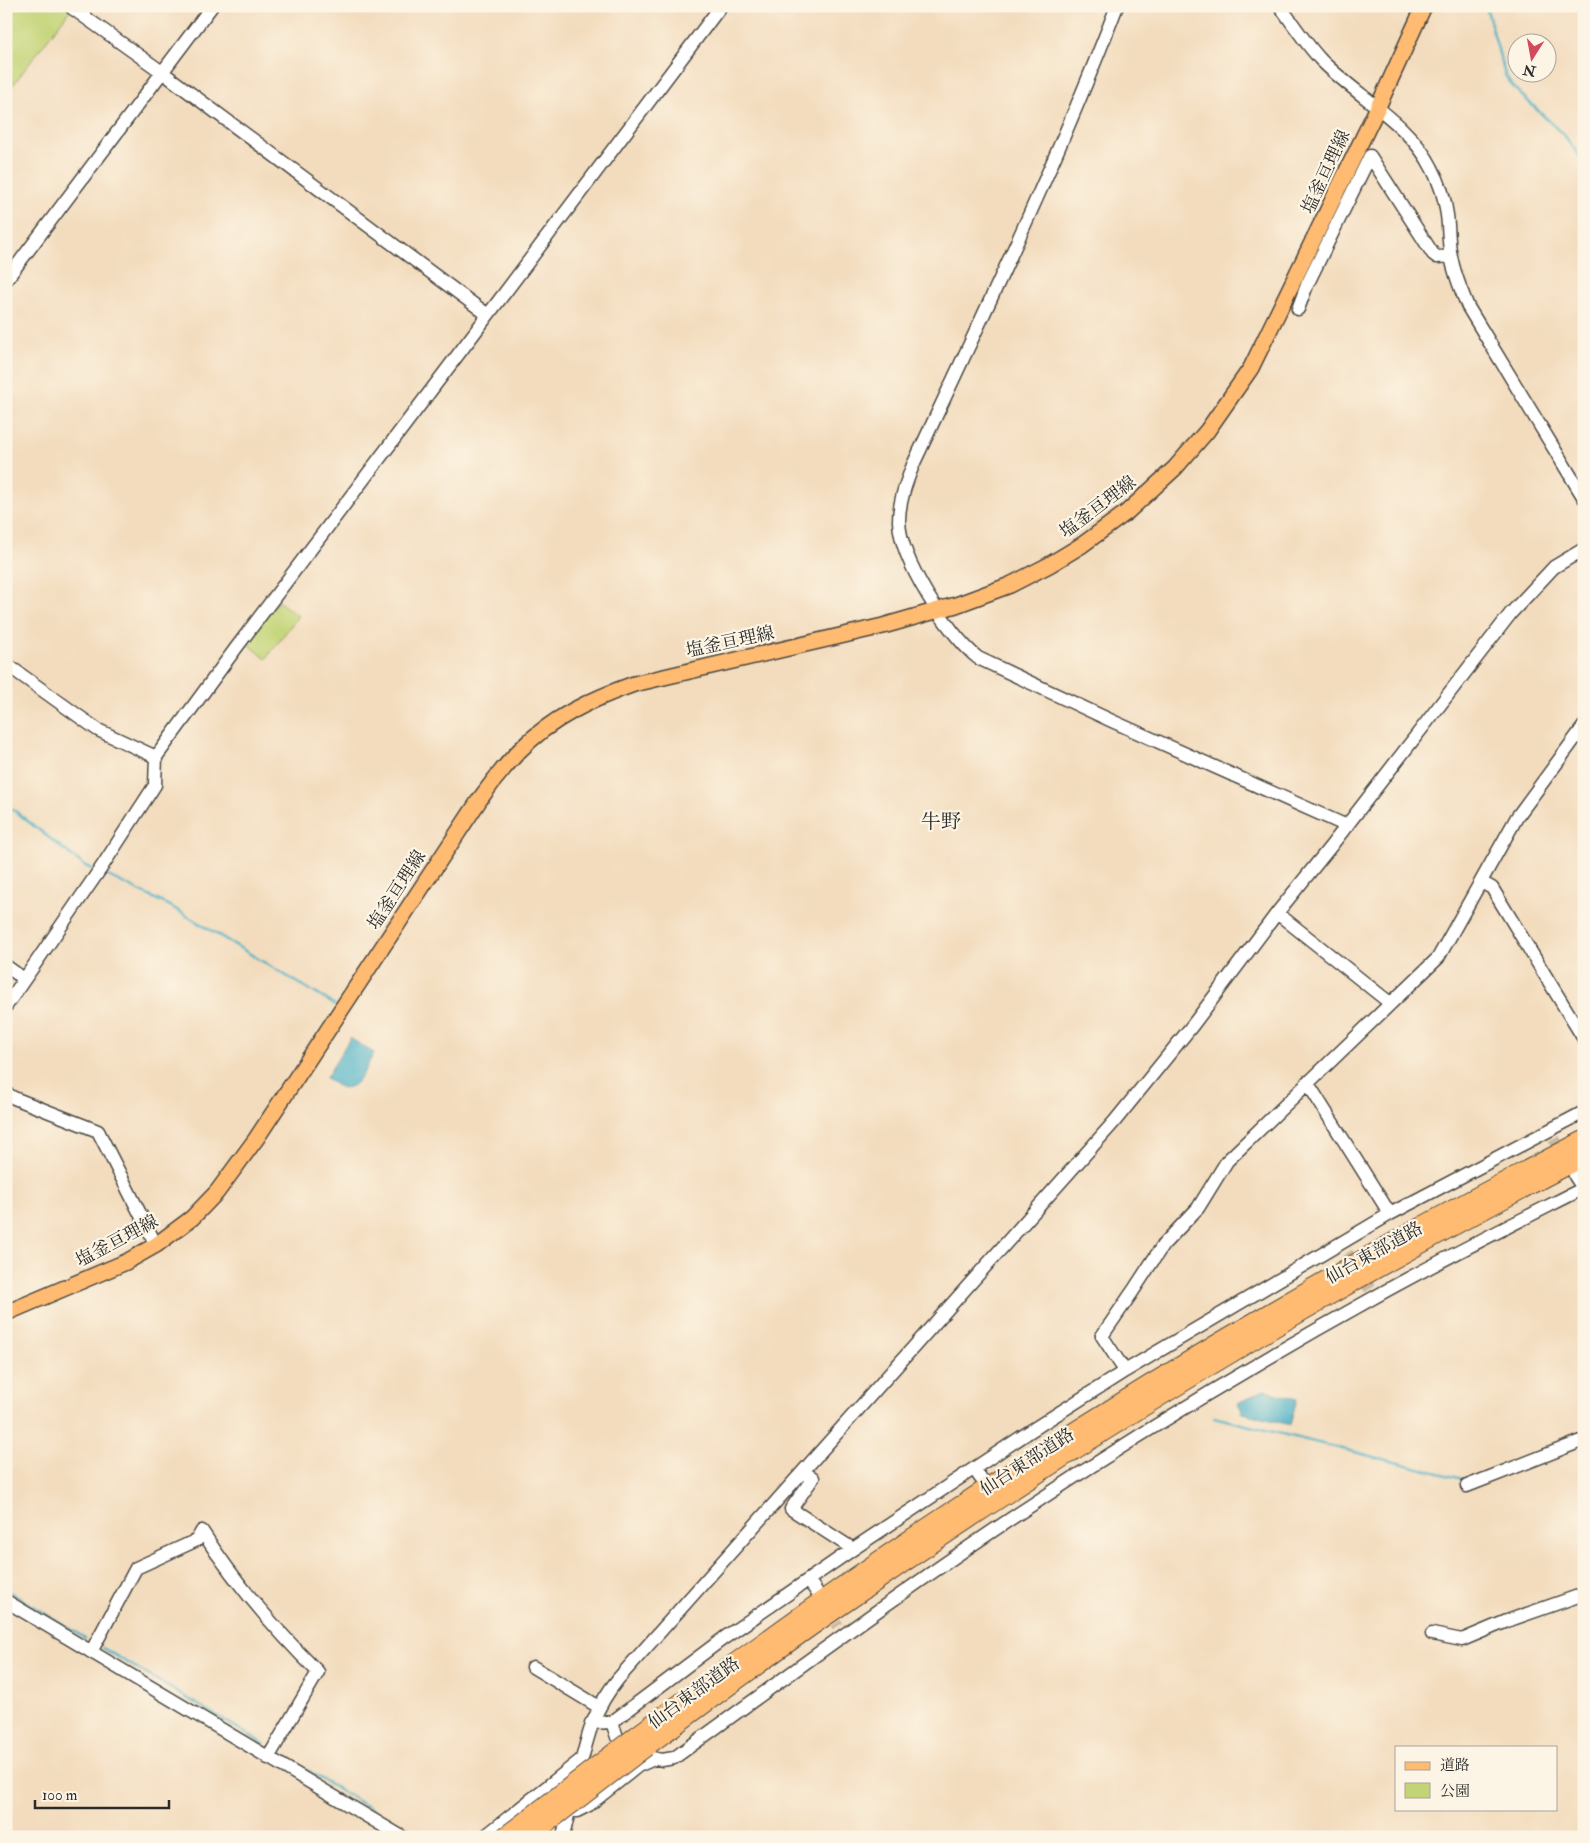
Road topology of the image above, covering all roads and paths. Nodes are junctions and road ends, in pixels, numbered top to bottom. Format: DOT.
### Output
graph roads {
  1 [pos="212,6"];
  2 [pos="721,6"];
  3 [pos="1117,6"];
  4 [pos="1280,6"];
  5 [pos="1424,6"];
  6 [pos="72,8"];
  7 [pos="162,72"];
  8 [pos="1377,108"];
  9 [pos="1451,256"];
  10 [pos="6,280"];
  11 [pos="1298,309"];
  12 [pos="488,315"];
  13 [pos="1584,498"];
  14 [pos="1584,549"];
  15 [pos="939,611"];
  16 [pos="6,664"];
  17 [pos="1584,726"];
  18 [pos="156,757"];
  19 [pos="1347,826"];
  20 [pos="1481,882"];
  21 [pos="1277,913"];
  22 [pos="6,966"];
  23 [pos="24,979"];
  24 [pos="1390,1003"];
  25 [pos="6,1006"];
  26 [pos="1584,1039"];
  27 [pos="1307,1082"];
  28 [pos="6,1093"];
  29 [pos="1584,1112"];
  30 [pos="1584,1140"];
  31 [pos="1584,1157"];
  32 [pos="1575,1176"];
  33 [pos="1583,1188"];
  34 [pos="1390,1214"];
  35 [pos="156,1245"];
  36 [pos="6,1313"];
  37 [pos="1125,1371"];
  38 [pos="1584,1440"];
  39 [pos="974,1469"];
  40 [pos="803,1472"];
  41 [pos="982,1480"];
  42 [pos="1467,1486"];
  43 [pos="853,1549"];
  44 [pos="1584,1594"];
  45 [pos="6,1601"];
  46 [pos="1432,1634"];
  47 [pos="92,1652"];
  48 [pos="533,1667"];
  49 [pos="599,1707"];
  50 [pos="612,1722"];
  51 [pos="591,1723"];
  52 [pos="645,1747"];
  53 [pos="268,1758"];
  54 [pos="582,1759"];
  55 [pos="568,1811"];
  56 [pos="402,1837"];
  57 [pos="484,1837"];
  58 [pos="504,1837"];
  59 [pos="529,1837"];
  60 [pos="563,1837"];
  1 -- 7 [label="street"];
  2 -- 12 [label="street"];
  3 -- 15 [label="street"];
  4 -- 8 [label="street"];
  5 -- 8 [label="main road, 塩釜亘理線"];
  6 -- 7 [label="street"];
  7 -- 10 [label="street"];
  7 -- 12 [label="street"];
  8 -- 9 [label="street"];
  8 -- 15 [label="main road, 塩釜亘理線"];
  9 -- 11 [label="street"];
  9 -- 13 [label="street"];
  12 -- 18 [label="street"];
  14 -- 19 [label="street"];
  15 -- 19 [label="street"];
  15 -- 35 [label="main road, 塩釜亘理線"];
  16 -- 18 [label="street"];
  17 -- 20 [label="street"];
  18 -- 23 [label="street"];
  19 -- 21 [label="street"];
  20 -- 24 [label="street"];
  20 -- 26 [label="street"];
  21 -- 24 [label="street"];
  21 -- 40 [label="street"];
  22 -- 23 [label="street"];
  23 -- 25 [label="street"];
  24 -- 27 [label="street"];
  27 -- 34 [label="street"];
  27 -- 37 [label="street"];
  28 -- 35 [label="street"];
  29 -- 34 [label="street"];
  30 -- 52 [label="highway, 仙台東部道路"];
  31 -- 52 [label="highway, 仙台東部道路"];
  32 -- 33 [label="street"];
  33 -- 52 [label="street"];
  34 -- 37 [label="street"];
  35 -- 36 [label="main road, 塩釜亘理線"];
  37 -- 39 [label="street"];
  38 -- 42 [label="street"];
  39 -- 41 [label="street"];
  39 -- 43 [label="street"];
  40 -- 43 [label="street"];
  40 -- 49 [label="street"];
  43 -- 50 [label="street"];
  44 -- 46 [label="street"];
  45 -- 47 [label="street"];
  47 -- 53 [label="street"];
  47 -- 53 [label="street"];
  48 -- 49 [label="street"];
  49 -- 51 [label="street"];
  50 -- 51 [label="street"];
  50 -- 52 [label="street"];
  51 -- 54 [label="street"];
  52 -- 55 [label="street"];
  52 -- 58 [label="highway, 仙台東部道路, bridge"];
  52 -- 59 [label="highway, 仙台東部道路, bridge"];
  53 -- 56 [label="street"];
  54 -- 55 [label="street"];
  54 -- 57 [label="street"];
  55 -- 60 [label="street"];
}
